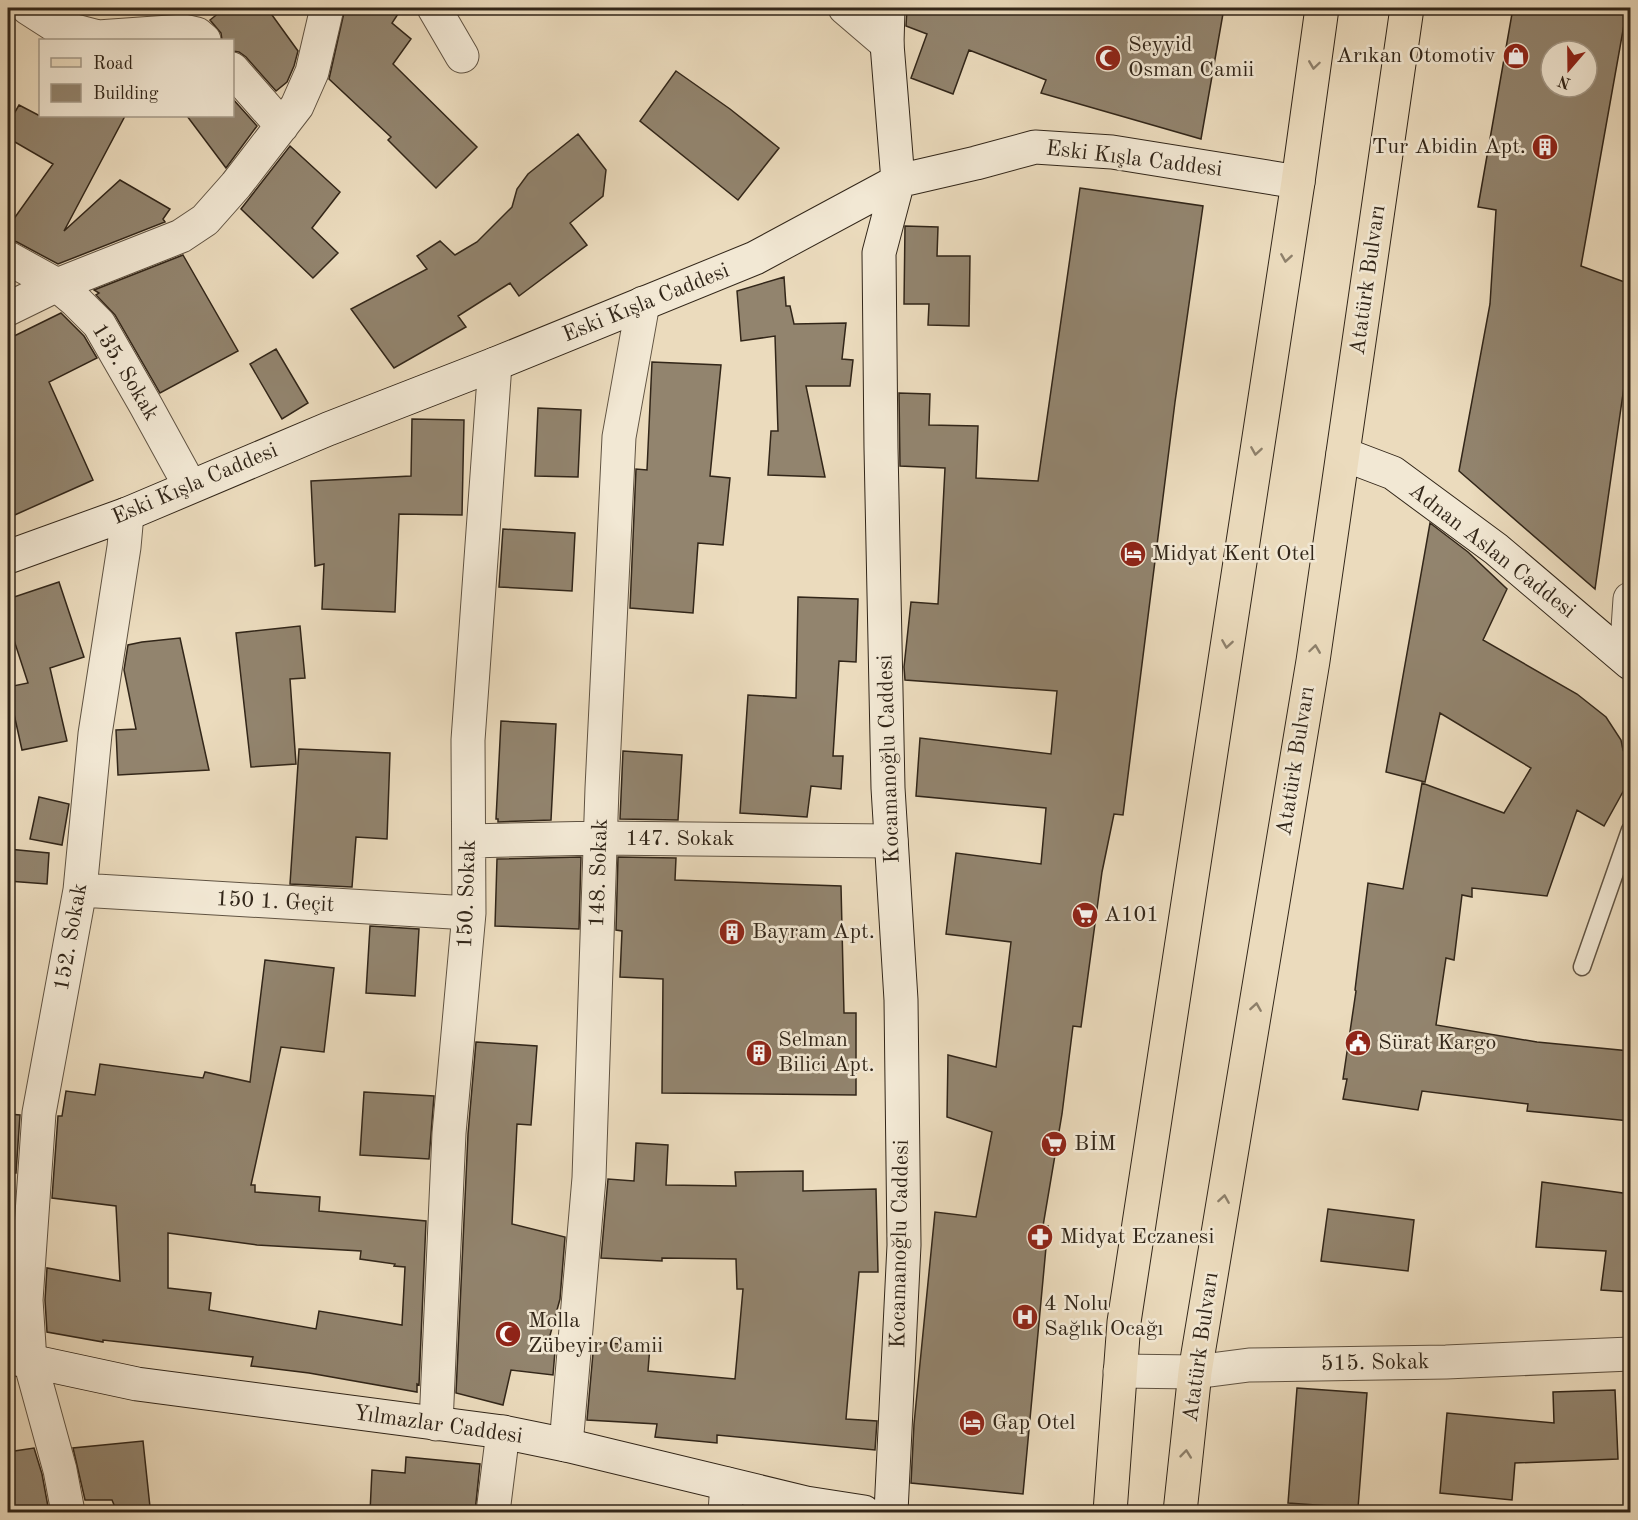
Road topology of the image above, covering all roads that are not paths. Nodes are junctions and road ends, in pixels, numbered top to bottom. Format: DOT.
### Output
graph roads {
  1 [pos="28,8"];
  2 [pos="327,8"];
  3 [pos="434,8"];
  4 [pos="845,8"];
  5 [pos="888,8"];
  6 [pos="1322,8"];
  7 [pos="1407,8"];
  8 [pos="203,39"];
  9 [pos="887,44"];
  10 [pos="462,56"];
  11 [pos="234,71"];
  12 [pos="282,126"];
  13 [pos="898,181"];
  14 [pos="1298,182"];
  15 [pos="8,258"];
  16 [pos="57,285"];
  17 [pos="643,303"];
  18 [pos="8,309"];
  19 [pos="495,364"];
  20 [pos="1343,454"];
  21 [pos="190,486"];
  22 [pos="127,514"];
  23 [pos="8,557"];
  24 [pos="1630,599"];
  25 [pos="1628,661"];
  26 [pos="1630,830"];
  27 [pos="600,838"];
  28 [pos="469,841"];
  29 [pos="891,841"];
  30 [pos="80,890"];
  31 [pos="470,913"];
  32 [pos="1582,967"];
  33 [pos="1630,1354"];
  34 [pos="19,1360"];
  35 [pos="1120,1371"];
  36 [pos="1195,1372"];
  37 [pos="436,1424"];
  38 [pos="503,1432"];
  39 [pos="566,1445"];
  40 [pos="726,1498"];
  41 [pos="68,1512"];
  42 [pos="493,1512"];
  43 [pos="864,1512"];
  44 [pos="891,1512"];
  45 [pos="1110,1512"];
  46 [pos="1180,1512"];
  1 -- 8 [label="street"];
  2 -- 12 [label="street"];
  3 -- 10 [label="street"];
  4 -- 9 [label="street"];
  5 -- 9 [label="street, Kocamanoğlu Caddesi"];
  6 -- 14 [label="main road, one-way"];
  7 -- 20 [label="main road, Atatürk Bulvarı"];
  9 -- 13 [label="street, Kocamanoğlu Caddesi"];
  11 -- 12 [label="street"];
  12 -- 16 [label="street"];
  13 -- 14 [label="street, Eski Kışla Caddesi"];
  13 -- 17 [label="street, Eski Kışla Caddesi"];
  13 -- 29 [label="street, Kocamanoğlu Caddesi"];
  14 -- 35 [label="main road, one-way"];
  15 -- 16 [label="street, 135. Sokak"];
  16 -- 18 [label="street"];
  16 -- 21 [label="street, 135. Sokak"];
  17 -- 19 [label="street, Eski Kışla Caddesi"];
  17 -- 27 [label="street, 148. Sokak"];
  19 -- 21 [label="street, Eski Kışla Caddesi"];
  19 -- 28 [label="street, 150. Sokak"];
  20 -- 25 [label="street, Adnan Aslan Caddesi"];
  36 -- 20 [label="main road, Atatürk Bulvarı, one-way"];
  21 -- 22 [label="street, Eski Kışla Caddesi"];
  22 -- 23 [label="street, Eski Kışla Caddesi"];
  22 -- 30 [label="street, 152. Sokak"];
  24 -- 25 [label="street"];
  26 -- 32 [label="lane"];
  27 -- 28 [label="street, 147. Sokak"];
  27 -- 29 [label="street, 147. Sokak"];
  27 -- 39 [label="street, 148. Sokak"];
  28 -- 31 [label="street, 150. Sokak"];
  29 -- 44 [label="street, Kocamanoğlu Caddesi"];
  30 -- 31 [label="street, 150 1. Geçit"];
  30 -- 34 [label="street, 152. Sokak"];
  31 -- 37 [label="street, 150. Sokak"];
  33 -- 36 [label="street, 515. Sokak"];
  34 -- 37 [label="street, Yılmazlar Caddesi"];
  34 -- 41 [label="street, 152. Sokak"];
  35 -- 36 [label="street, 515. Sokak"];
  35 -- 45 [label="main road"];
  46 -- 36 [label="main road, Atatürk Bulvarı, one-way"];
  37 -- 38 [label="street, Yılmazlar Caddesi"];
  38 -- 39 [label="street, Yılmazlar Caddesi"];
  38 -- 42 [label="street"];
  39 -- 40 [label="street, Yılmazlar Caddesi"];
  40 -- 43 [label="street, Yılmazlar Caddesi"];
}
